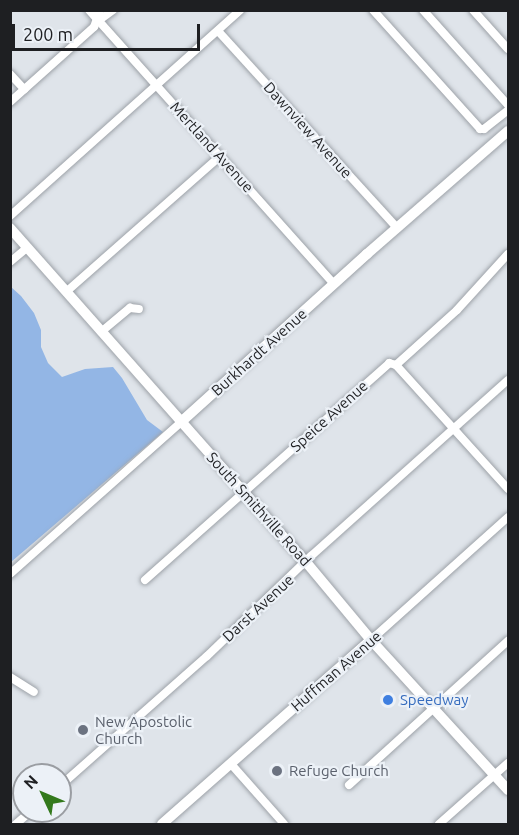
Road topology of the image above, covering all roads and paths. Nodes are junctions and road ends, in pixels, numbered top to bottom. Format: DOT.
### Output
graph roads {
  1 [pos="88,10"];
  2 [pos="99,10"];
  3 [pos="113,10"];
  4 [pos="240,10"];
  5 [pos="423,10"];
  6 [pos="473,10"];
  7 [pos="377,12"];
  8 [pos="98,21"];
  9 [pos="218,31"];
  10 [pos="508,50"];
  11 [pos="10,74"];
  12 [pos="157,86"];
  13 [pos="24,89"];
  14 [pos="10,102"];
  15 [pos="508,105"];
  16 [pos="508,110"];
  17 [pos="508,131"];
  18 [pos="220,156"];
  19 [pos="10,216"];
  20 [pos="10,228"];
  21 [pos="397,228"];
  22 [pos="28,247"];
  23 [pos="508,254"];
  24 [pos="10,262"];
  25 [pos="334,284"];
  26 [pos="66,292"];
  27 [pos="139,309"];
  28 [pos="102,332"];
  29 [pos="396,365"];
  30 [pos="508,380"];
  31 [pos="181,422"];
  32 [pos="455,429"];
  33 [pos="508,489"];
  34 [pos="244,492"];
  35 [pos="508,517"];
  36 [pos="306,562"];
  37 [pos="10,574"];
  38 [pos="145,580"];
  39 [pos="371,640"];
  40 [pos="508,641"];
  41 [pos="10,677"];
  42 [pos="34,692"];
  43 [pos="434,708"];
  44 [pos="508,763"];
  45 [pos="231,764"];
  46 [pos="72,775"];
  47 [pos="495,775"];
  48 [pos="349,785"];
  49 [pos="508,790"];
  50 [pos="163,824"];
  51 [pos="284,825"];
  52 [pos="439,825"];
  1 -- 8 [label="street, Mertland Avenue"];
  2 -- 8 [label="street"];
  3 -- 8 [label="street"];
  4 -- 9 [label="street"];
  5 -- 15 [label="street"];
  6 -- 10 [label="street"];
  7 -- 16 [label="street"];
  8 -- 12 [label="street, Mertland Avenue"];
  8 -- 13 [label="street"];
  9 -- 12 [label="street"];
  9 -- 21 [label="street, Dawnview Avenue"];
  11 -- 13 [label="street"];
  12 -- 18 [label="street, Mertland Avenue"];
  12 -- 19 [label="street"];
  13 -- 14 [label="street"];
  17 -- 21 [label="main road, Burkhardt Avenue"];
  18 -- 25 [label="street, Mertland Avenue"];
  18 -- 26 [label="street"];
  20 -- 22 [label="main road, South Smithville Road"];
  21 -- 25 [label="main road, Burkhardt Avenue"];
  22 -- 24 [label="street"];
  22 -- 26 [label="main road, South Smithville Road"];
  23 -- 29 [label="street, Speice Avenue"];
  25 -- 31 [label="main road, Burkhardt Avenue"];
  26 -- 28 [label="main road, South Smithville Road"];
  27 -- 28 [label="street"];
  28 -- 31 [label="main road, South Smithville Road"];
  29 -- 32 [label="street"];
  29 -- 34 [label="street, Speice Avenue"];
  30 -- 32 [label="street, Darst Avenue"];
  31 -- 34 [label="main road, South Smithville Road"];
  31 -- 37 [label="street, Burkhardt Avenue"];
  32 -- 33 [label="street"];
  32 -- 36 [label="street, Darst Avenue"];
  34 -- 36 [label="main road, South Smithville Road"];
  34 -- 38 [label="street, Speice Avenue"];
  35 -- 39 [label="street, Huffman Avenue"];
  36 -- 39 [label="main road, South Smithville Road"];
  36 -- 46 [label="street, Darst Avenue"];
  39 -- 43 [label="main road, South Smithville Road"];
  39 -- 45 [label="main road, Huffman Avenue"];
  40 -- 43 [label="street"];
  41 -- 42 [label="street"];
  43 -- 47 [label="main road, South Smithville Road"];
  43 -- 48 [label="street"];
  44 -- 47 [label="street"];
  45 -- 50 [label="main road, Huffman Avenue"];
  45 -- 51 [label="street"];
  47 -- 49 [label="main road, South Smithville Road"];
  47 -- 52 [label="street"];
}
